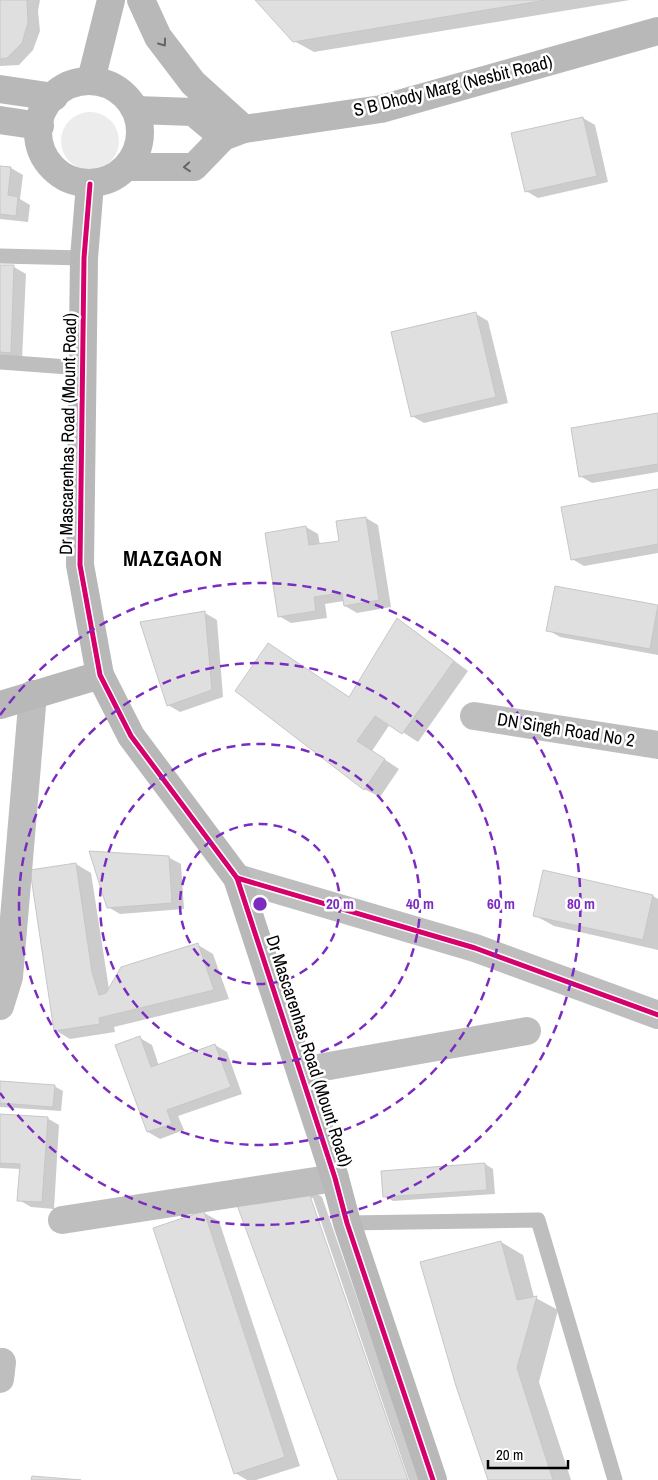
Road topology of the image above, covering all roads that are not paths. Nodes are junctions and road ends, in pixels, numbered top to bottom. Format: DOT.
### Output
graph roads {
  1 [pos="111,0"];
  2 [pos="141,0"];
  3 [pos="658,31"];
  4 [pos="91,80"];
  5 [pos="0,89"];
  6 [pos="54,97"];
  7 [pos="136,110"];
  8 [pos="0,120"];
  9 [pos="40,126"];
  10 [pos="234,133"];
  11 [pos="127,167"];
  12 [pos="90,184"];
  13 [pos="0,256"];
  14 [pos="84,258"];
  15 [pos="0,362"];
  16 [pos="82,368"];
  17 [pos="100,675"];
  18 [pos="33,694"];
  19 [pos="0,705"];
  20 [pos="474,716"];
  21 [pos="658,745"];
  22 [pos="238,878"];
  23 [pos="8,892"];
  24 [pos="1,1000"];
  25 [pos="658,1015"];
  26 [pos="527,1030"];
  27 [pos="300,1071"];
  28 [pos="335,1178"];
  29 [pos="62,1220"];
  30 [pos="348,1223"];
  31 [pos="433,1480"];
  32 [pos="615,1480"];
  1 -- 4 [label="street"];
  2 -- 10 [label="street, one-way"];
  3 -- 10 [label="street, S B Dhody Marg (Nesbit Road)"];
  4 -- 6 [label="street"];
  4 -- 7 [label="street"];
  5 -- 6 [label="street"];
  6 -- 9 [label="street"];
  7 -- 10 [label="street"];
  7 -- 11 [label="street"];
  8 -- 9 [label="street"];
  9 -- 12 [label="street"];
  10 -- 11 [label="street, one-way"];
  11 -- 12 [label="street"];
  12 -- 14 [label="street, Dr Mascarenhas Road (Mount Road)"];
  13 -- 14 [label="lane"];
  14 -- 16 [label="street, Dr Mascarenhas Road (Mount Road)"];
  15 -- 16 [label="lane"];
  16 -- 17 [label="street, Dr Mascarenhas Road (Mount Road)"];
  17 -- 18 [label="street"];
  17 -- 22 [label="street, Dr Mascarenhas Road (Mount Road)"];
  18 -- 19 [label="street"];
  18 -- 23 [label="street"];
  20 -- 21 [label="street, DN Singh Road No 2"];
  22 -- 25 [label="street"];
  22 -- 27 [label="street, Dr Mascarenhas Road (Mount Road)"];
  23 -- 24 [label="street"];
  26 -- 27 [label="street"];
  27 -- 28 [label="street, Dr Mascarenhas Road (Mount Road)"];
  28 -- 29 [label="street"];
  28 -- 30 [label="street, Dr Mascarenhas Road (Mount Road)"];
  30 -- 31 [label="street, Dr Mascarenhas Road (Mount Road)"];
  30 -- 32 [label="lane"];
}
